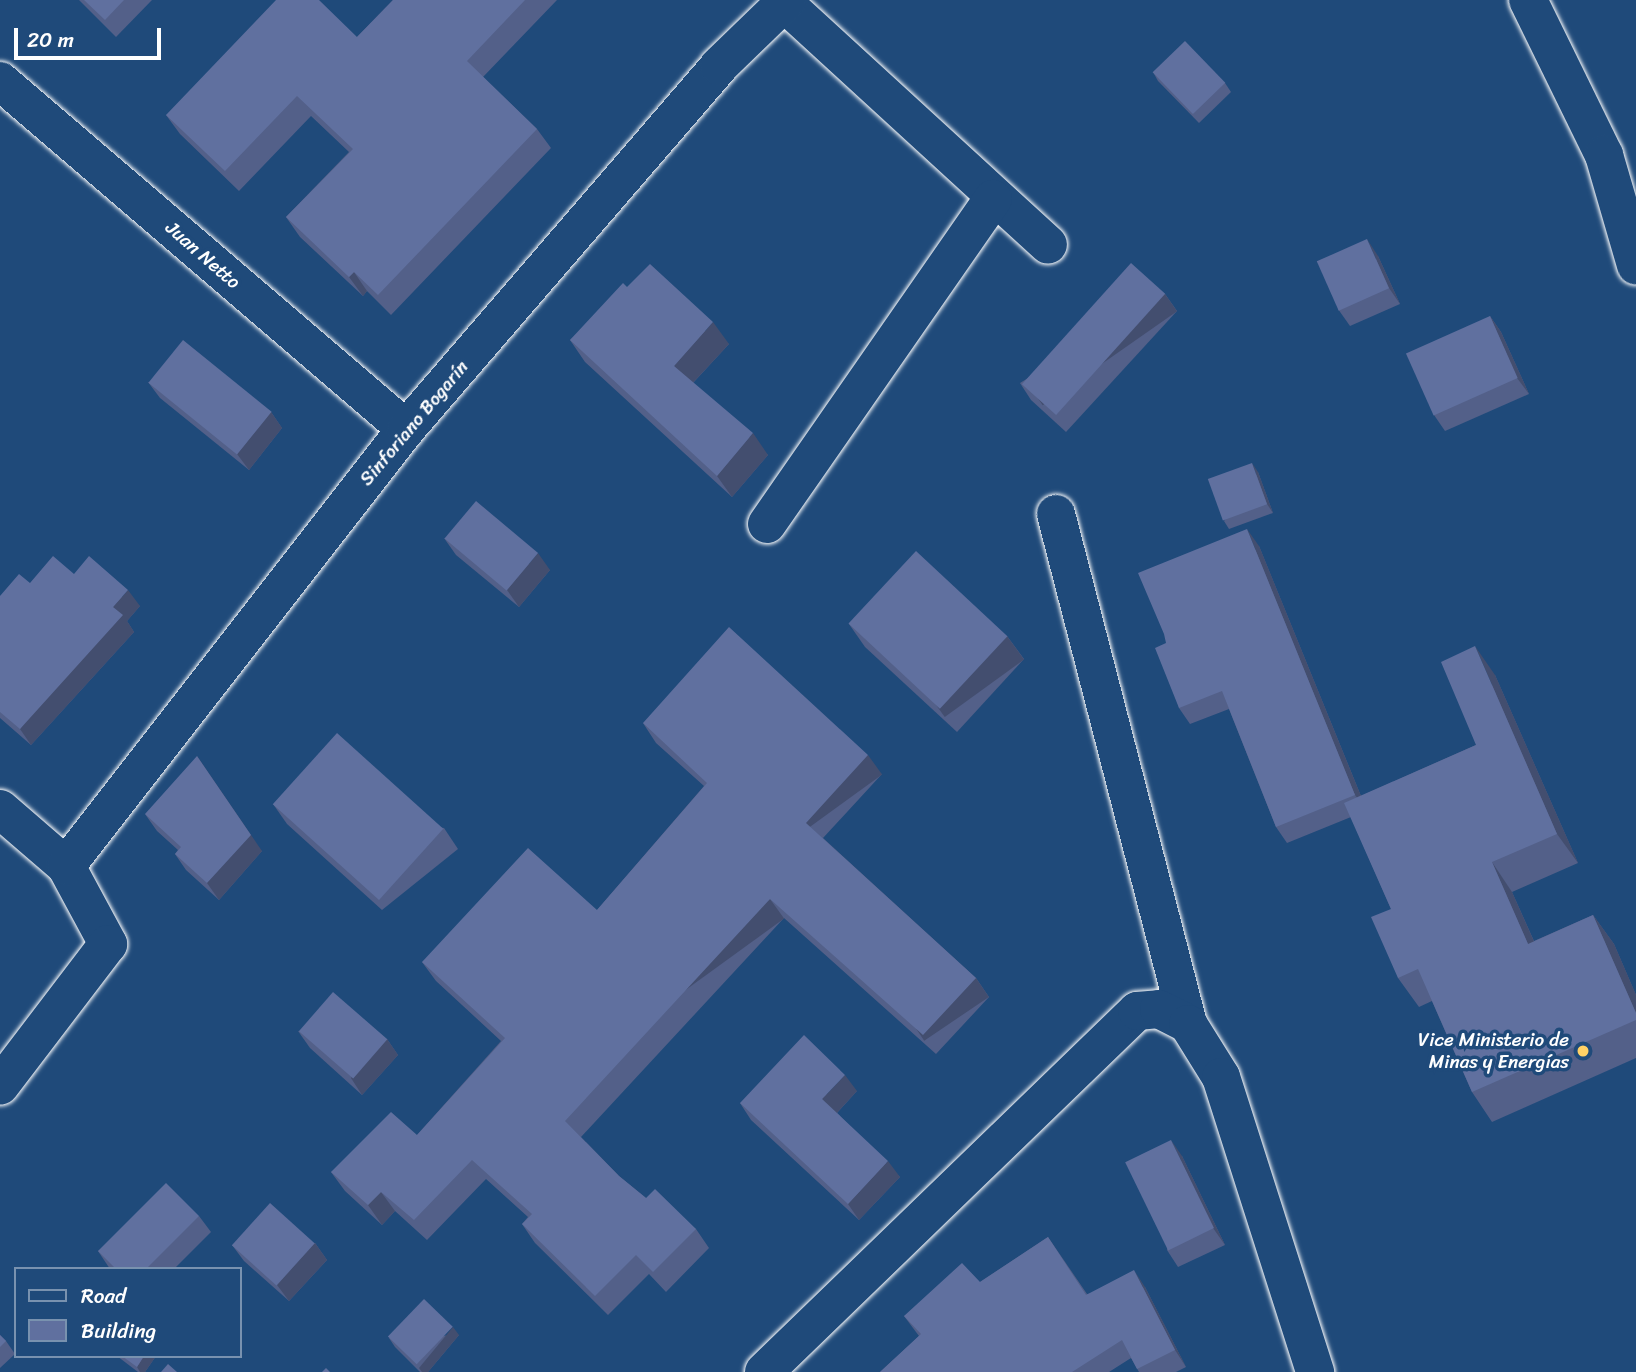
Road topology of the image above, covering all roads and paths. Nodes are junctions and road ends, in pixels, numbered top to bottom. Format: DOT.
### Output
graph roads {
  1 [pos="1528,0"];
  2 [pos="784,1"];
  3 [pos="0,81"];
  4 [pos="993,199"];
  5 [pos="1048,246"];
  6 [pos="1636,265"];
  7 [pos="406,429"];
  8 [pos="1056,514"];
  9 [pos="767,524"];
  10 [pos="0,809"];
  11 [pos="66,866"];
  12 [pos="1188,1024"];
  13 [pos="0,1086"];
  14 [pos="764,1372"];
  15 [pos="1315,1372"];
  1 -- 6 [label="street"];
  2 -- 4 [label="street"];
  2 -- 7 [label="street, Sinforiano Bogarín"];
  3 -- 7 [label="street, Juan Netto"];
  4 -- 5 [label="street"];
  4 -- 9 [label="street"];
  7 -- 11 [label="street, Sinforiano Bogarín"];
  8 -- 12 [label="street"];
  10 -- 11 [label="street"];
  11 -- 13 [label="street"];
  12 -- 14 [label="street"];
  12 -- 15 [label="street"];
}
